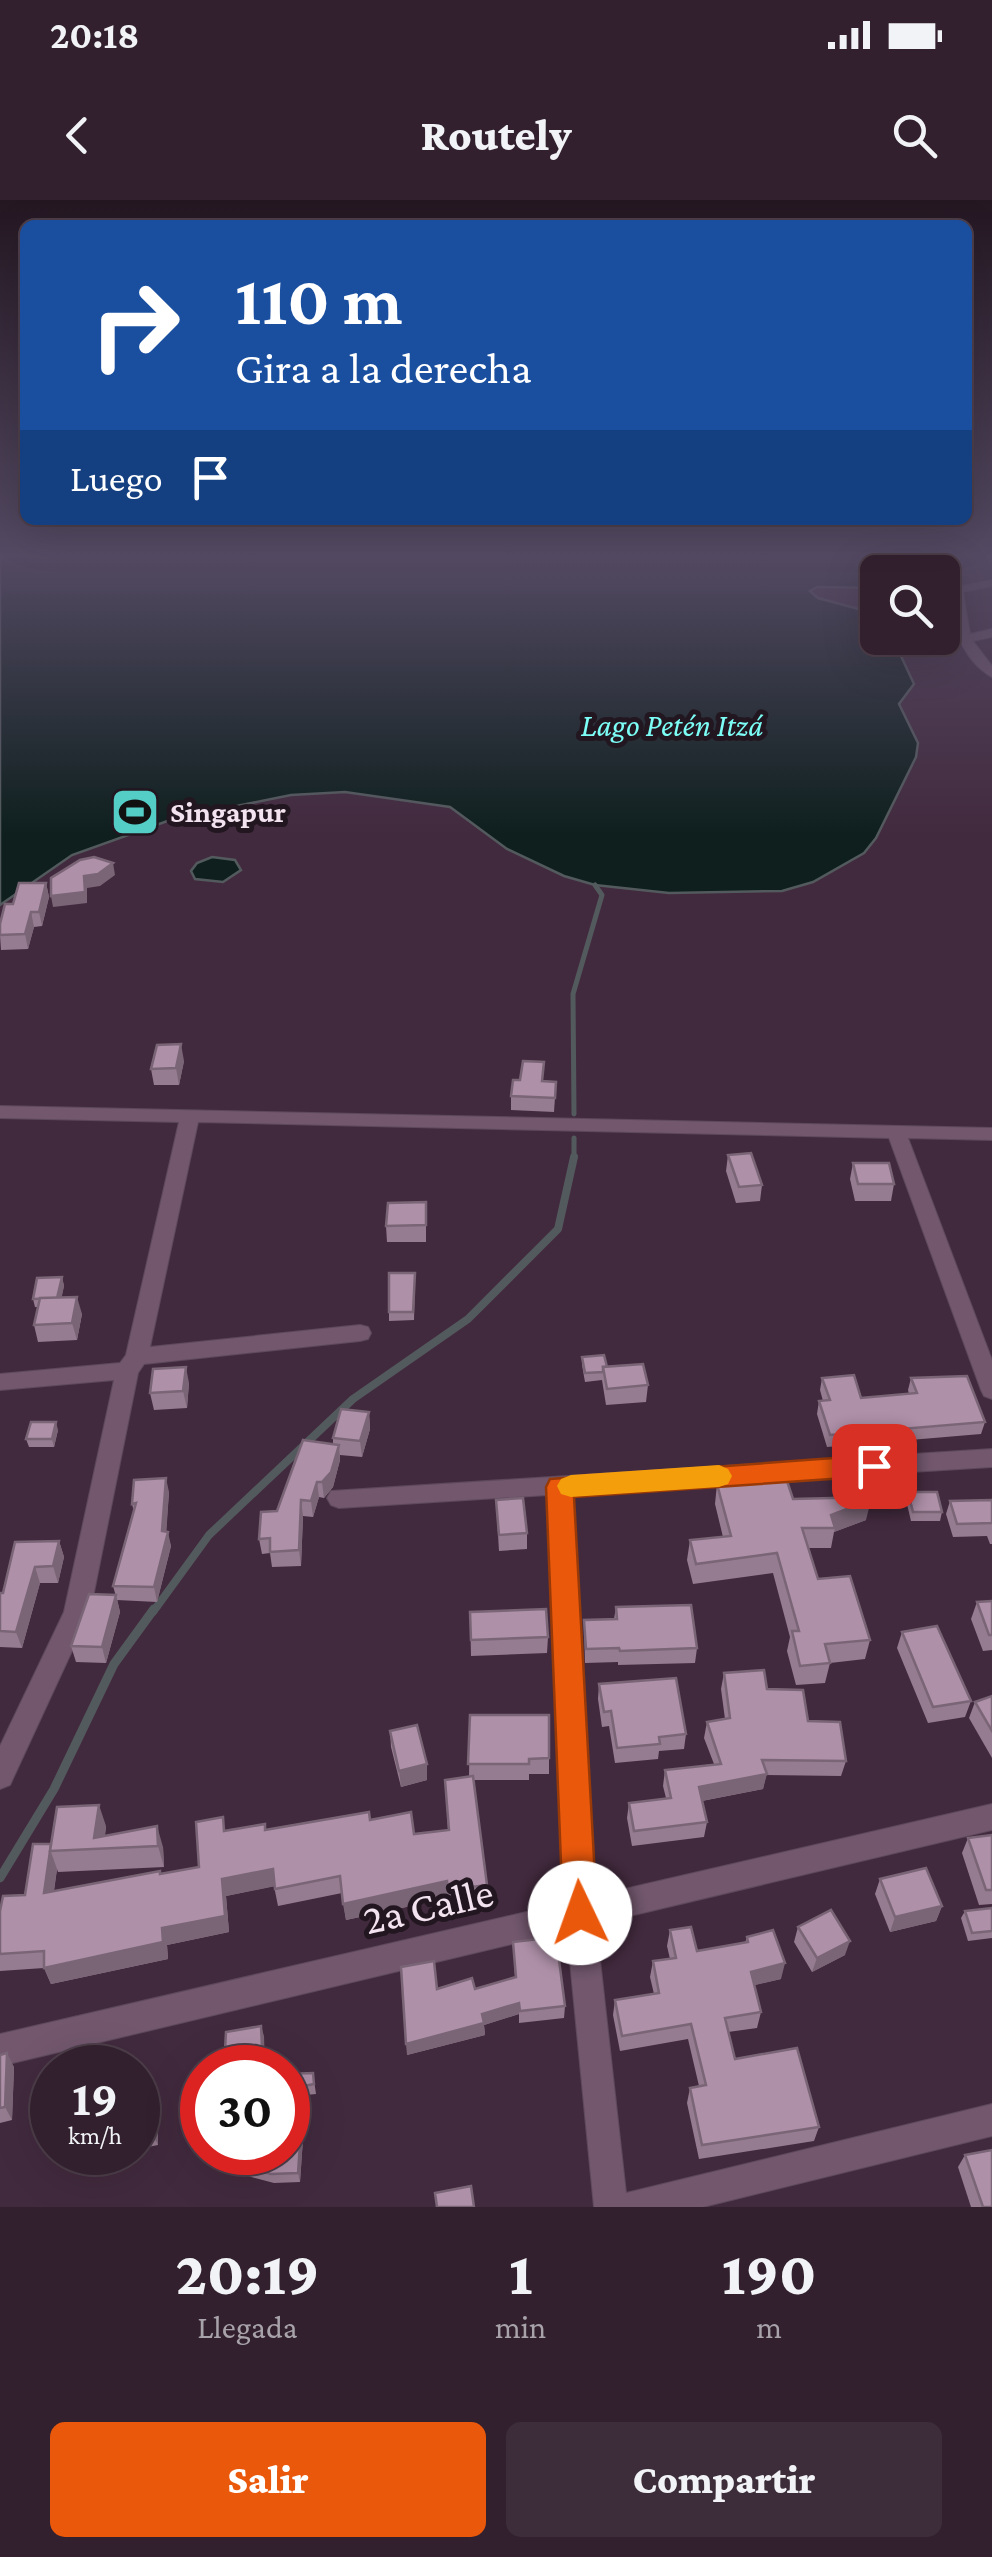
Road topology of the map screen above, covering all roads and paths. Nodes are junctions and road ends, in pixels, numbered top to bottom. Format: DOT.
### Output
graph roads {
  1 [pos="971,649"];
  2 [pos="992,673"];
  3 [pos="0,1112"];
  4 [pos="189,1119"];
  5 [pos="896,1132"];
  6 [pos="992,1134"];
  7 [pos="360,1333"];
  8 [pos="132,1364"];
  9 [pos="0,1382"];
  10 [pos="992,1390"];
  11 [pos="992,1458"];
  12 [pos="560,1487"];
  13 [pos="339,1498"];
  14 [pos="0,1776"];
  15 [pos="992,1818"];
  16 [pos="580,1913"];
  17 [pos="0,2050"];
  18 [pos="992,2120"];
  19 [pos="611,2207"];
  20 [pos="634,2207"];
  1 -- 2 [label="street"];
  3 -- 4 [label="street"];
  4 -- 5 [label="street"];
  4 -- 8 [label="street"];
  5 -- 6 [label="street"];
  5 -- 10 [label="street"];
  7 -- 8 [label="street"];
  8 -- 9 [label="street"];
  8 -- 14 [label="street"];
  11 -- 12 [label="street"];
  12 -- 13 [label="street"];
  12 -- 16 [label="street"];
  15 -- 16 [label="street, 2a Calle"];
  16 -- 17 [label="street, 2a Calle"];
  16 -- 19 [label="street"];
  18 -- 20 [label="street"];
}
